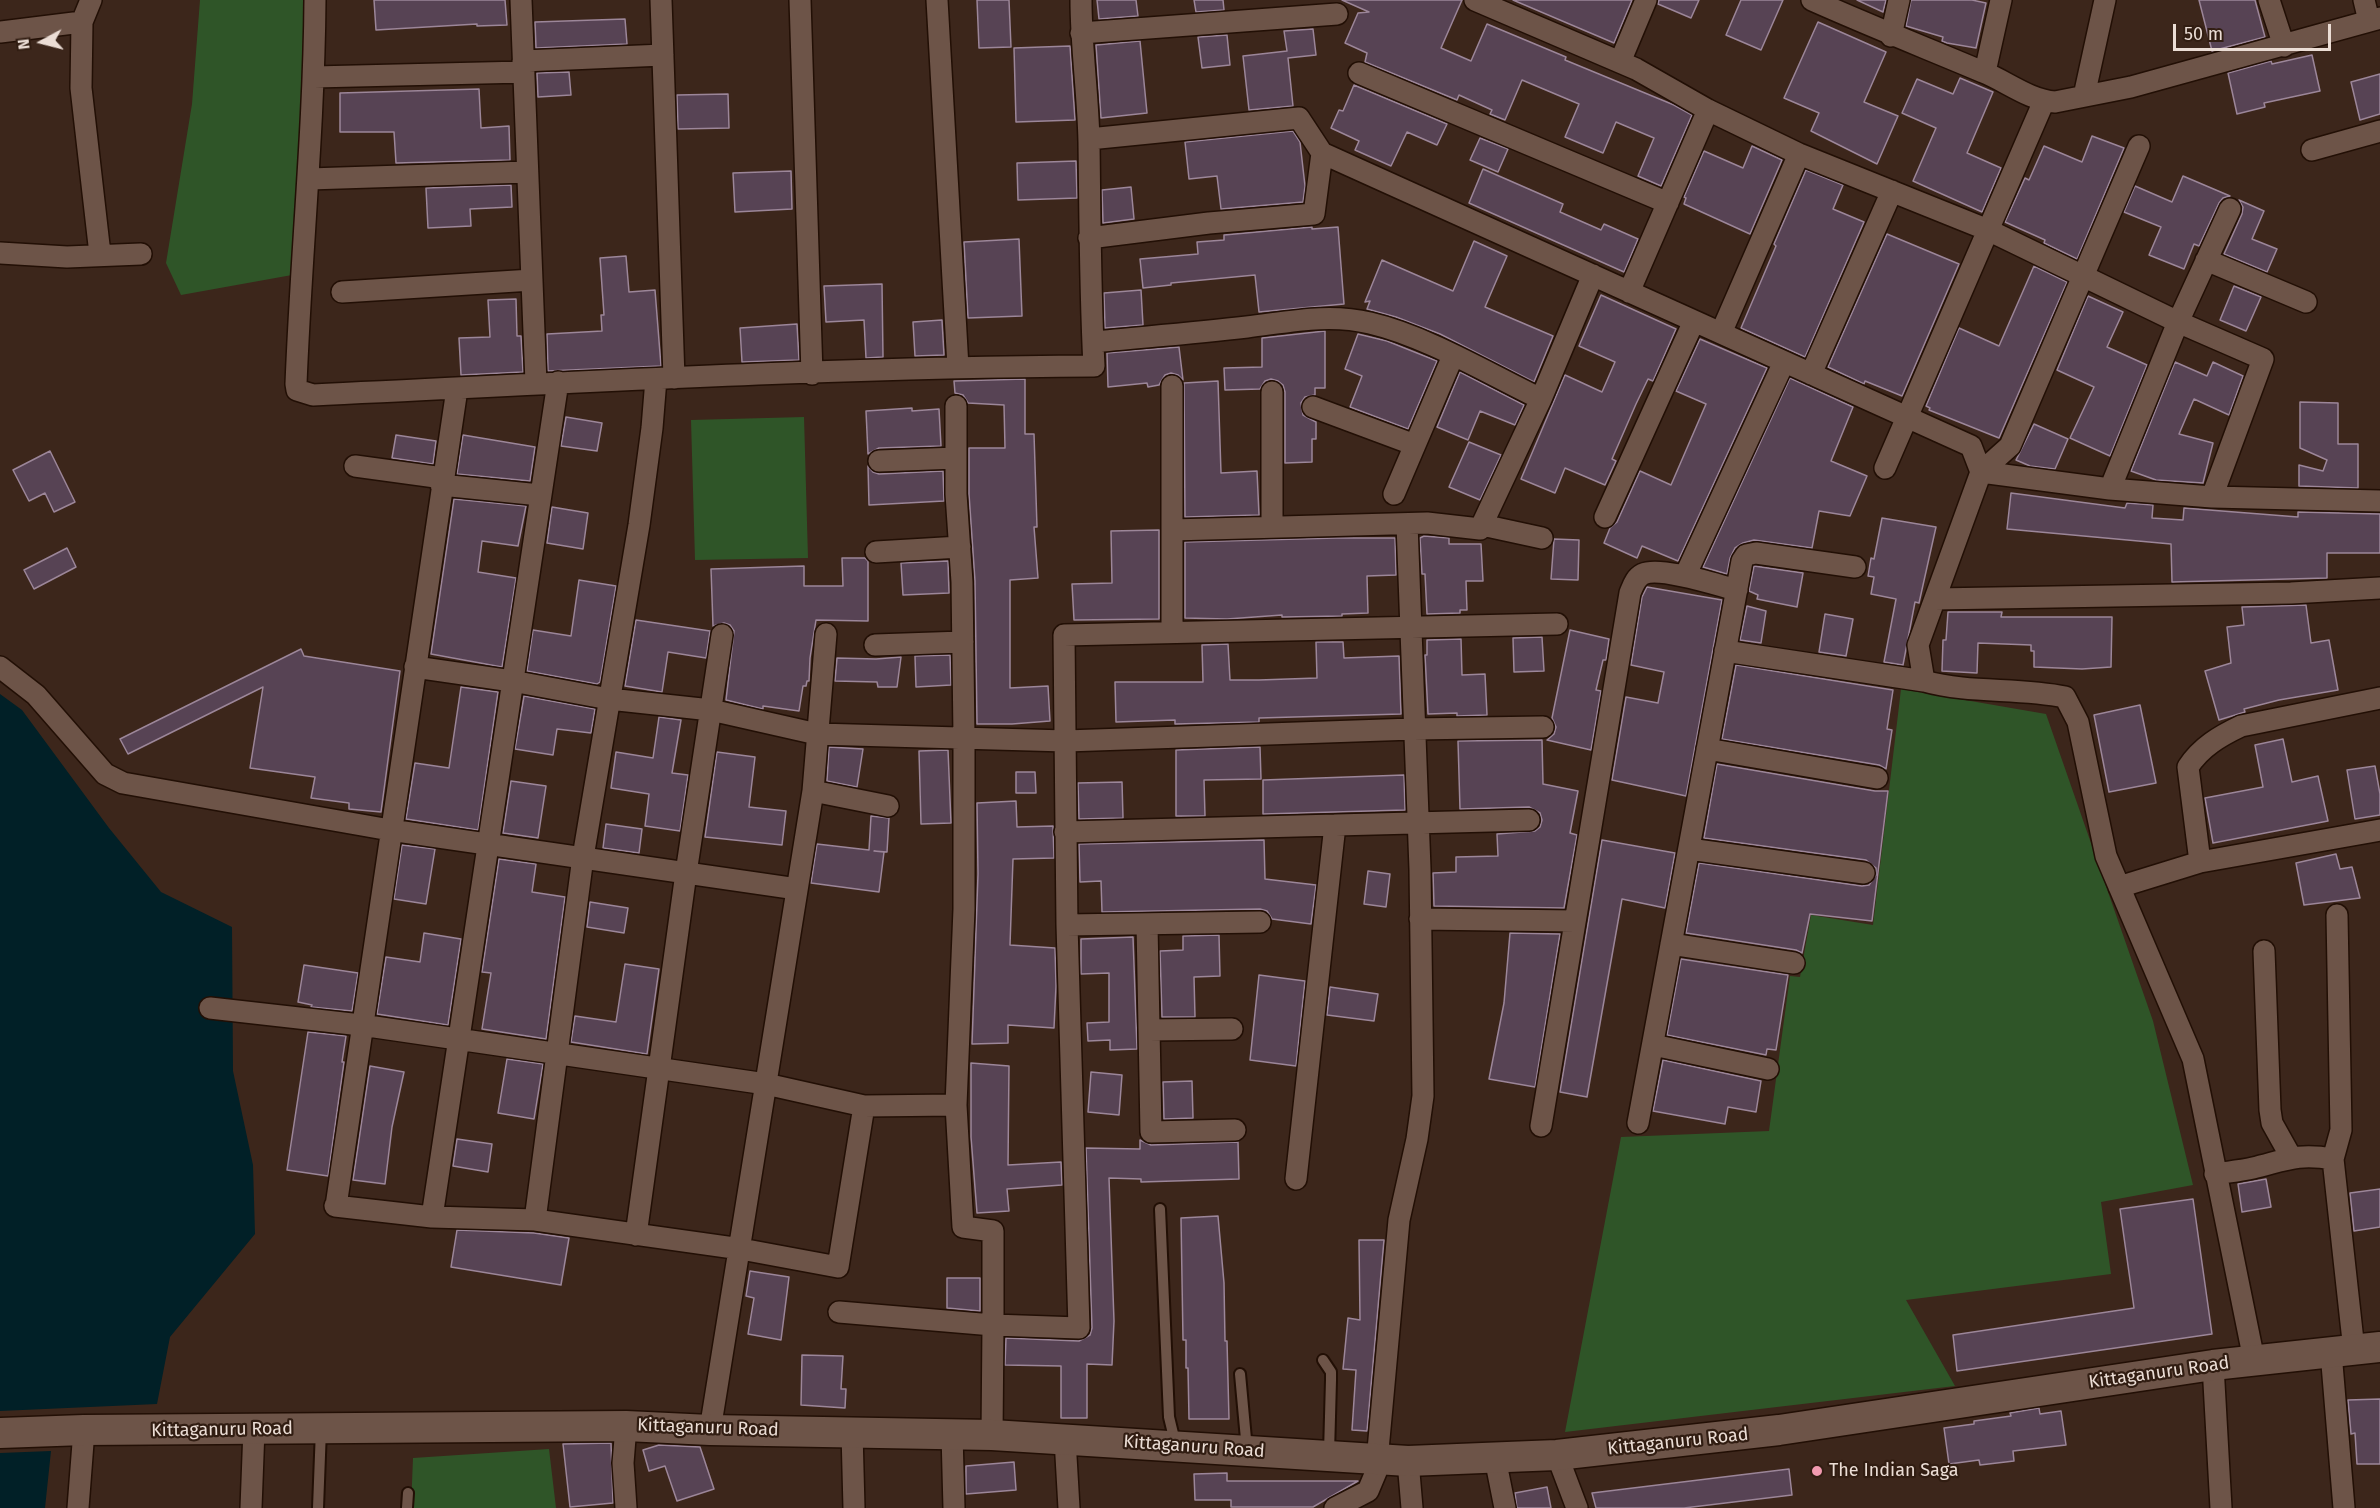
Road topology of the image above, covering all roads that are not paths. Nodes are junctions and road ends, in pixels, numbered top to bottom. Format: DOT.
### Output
graph roads {
  1 [pos="92,0"];
  2 [pos="315,0"];
  3 [pos="521,0"];
  4 [pos="661,0"];
  5 [pos="800,0"];
  6 [pos="937,0"];
  7 [pos="1081,0"];
  8 [pos="1475,0"];
  9 [pos="1646,0"];
  10 [pos="1812,0"];
  11 [pos="1899,0"];
  12 [pos="2001,0"];
  13 [pos="2105,0"];
  14 [pos="2270,0"];
  15 [pos="2364,0"];
  16 [pos="1337,14"];
  17 [pos="2375,20"];
  18 [pos="82,22"];
  19 [pos="0,32"];
  20 [pos="1081,33"];
  21 [pos="1892,36"];
  22 [pos="2284,46"];
  23 [pos="663,55"];
  24 [pos="1620,62"];
  25 [pos="524,66"];
  26 [pos="1985,72"];
  27 [pos="1359,73"];
  28 [pos="314,77"];
  29 [pos="2084,96"];
  30 [pos="2044,101"];
  31 [pos="1708,110"];
  32 [pos="2380,131"];
  33 [pos="1089,139"];
  34 [pos="2139,146"];
  35 [pos="2312,150"];
  36 [pos="1322,153"];
  37 [pos="1799,154"];
  38 [pos="527,172"];
  39 [pos="309,179"];
  40 [pos="1892,191"];
  41 [pos="1668,203"];
  42 [pos="2230,209"];
  43 [pos="1988,230"];
  44 [pos="1089,238"];
  45 [pos="0,254"];
  46 [pos="100,254"];
  47 [pos="141,254"];
  48 [pos="2206,260"];
  49 [pos="1593,275"];
  50 [pos="2083,277"];
  51 [pos="532,280"];
  52 [pos="342,292"];
  53 [pos="1629,292"];
  54 [pos="2306,302"];
  55 [pos="1694,321"];
  56 [pos="2178,322"];
  57 [pos="1721,333"];
  58 [pos="1093,342"];
  59 [pos="1452,356"];
  60 [pos="1784,362"];
  61 [pos="958,367"];
  62 [pos="812,374"];
  63 [pos="1811,374"];
  64 [pos="665,378"];
  65 [pos="558,382"];
  66 [pos="536,383"];
  67 [pos="1172,386"];
  68 [pos="457,388"];
  69 [pos="1272,392"];
  70 [pos="1541,399"];
  71 [pos="956,406"];
  72 [pos="1313,407"];
  73 [pos="1907,417"];
  74 [pos="1415,445"];
  75 [pos="956,458"];
  76 [pos="879,461"];
  77 [pos="355,466"];
  78 [pos="1885,468"];
  79 [pos="1981,472"];
  80 [pos="442,482"];
  81 [pos="2110,489"];
  82 [pos="1394,494"];
  83 [pos="540,495"];
  84 [pos="2211,497"];
  85 [pos="2380,501"];
  86 [pos="1605,517"];
  87 [pos="1407,524"];
  88 [pos="1482,525"];
  89 [pos="1272,527"];
  90 [pos="1172,530"];
  91 [pos="1542,538"];
  92 [pos="960,548"];
  93 [pos="876,552"];
  94 [pos="1856,567"];
  95 [pos="1685,576"];
  96 [pos="2380,588"];
  97 [pos="1737,590"];
  98 [pos="1935,599"];
  99 [pos="1557,624"];
  100 [pos="1410,627"];
  101 [pos="1172,632"];
  102 [pos="826,634"];
  103 [pos="722,636"];
  104 [pos="963,642"];
  105 [pos="875,645"];
  106 [pos="1725,651"];
  107 [pos="0,667"];
  108 [pos="415,667"];
  109 [pos="512,681"];
  110 [pos="1924,681"];
  111 [pos="2380,698"];
  112 [pos="609,699"];
  113 [pos="711,710"];
  114 [pos="1543,727"];
  115 [pos="1413,729"];
  116 [pos="817,734"];
  117 [pos="964,737"];
  118 [pos="1066,741"];
  119 [pos="1707,749"];
  120 [pos="1878,778"];
  121 [pos="813,791"];
  122 [pos="888,806"];
  123 [pos="1529,820"];
  124 [pos="1418,822"];
  125 [pos="1335,825"];
  126 [pos="390,830"];
  127 [pos="2380,830"];
  128 [pos="1065,832"];
  129 [pos="488,844"];
  130 [pos="1689,849"];
  131 [pos="583,858"];
  132 [pos="2200,862"];
  133 [pos="686,873"];
  134 [pos="1864,873"];
  135 [pos="2120,887"];
  136 [pos="797,889"];
  137 [pos="2337,915"];
  138 [pos="1420,919"];
  139 [pos="1575,921"];
  140 [pos="1260,922"];
  141 [pos="1147,924"];
  142 [pos="1067,925"];
  143 [pos="1671,944"];
  144 [pos="2264,951"];
  145 [pos="1794,963"];
  146 [pos="210,1008"];
  147 [pos="361,1025"];
  148 [pos="1232,1029"];
  149 [pos="1149,1030"];
  150 [pos="458,1039"];
  151 [pos="1653,1045"];
  152 [pos="558,1053"];
  153 [pos="660,1068"];
  154 [pos="1768,1069"];
  155 [pos="766,1084"];
  156 [pos="956,1105"];
  157 [pos="864,1106"];
  158 [pos="1638,1123"];
  159 [pos="1541,1126"];
  160 [pos="1235,1130"];
  161 [pos="2291,1157"];
  162 [pos="2333,1159"];
  163 [pos="2215,1173"];
  164 [pos="1296,1179"];
  165 [pos="1160,1209"];
  166 [pos="432,1217"];
  167 [pos="535,1220"];
  168 [pos="636,1235"];
  169 [pos="741,1249"];
  170 [pos="839,1312"];
  171 [pos="993,1324"];
  172 [pos="2355,1350"];
  173 [pos="1323,1360"];
  174 [pos="2254,1360"];
  175 [pos="2213,1365"];
  176 [pos="1240,1374"];
  177 [pos="626,1426"];
  178 [pos="254,1429"];
  179 [pos="321,1429"];
  180 [pos="84,1430"];
  181 [pos="710,1430"];
  182 [pos="852,1432"];
  183 [pos="0,1433"];
  184 [pos="952,1434"];
  185 [pos="992,1435"];
  186 [pos="1065,1439"];
  187 [pos="1176,1446"];
  188 [pos="1247,1450"];
  189 [pos="1557,1455"];
  190 [pos="1329,1456"];
  191 [pos="1495,1458"];
  192 [pos="1378,1460"];
  193 [pos="1408,1461"];
  194 [pos="408,1493"];
  195 [pos="78,1508"];
  196 [pos="251,1508"];
  197 [pos="318,1508"];
  198 [pos="407,1508"];
  199 [pos="626,1508"];
  200 [pos="854,1508"];
  201 [pos="954,1508"];
  202 [pos="1069,1508"];
  203 [pos="1335,1508"];
  204 [pos="1412,1508"];
  205 [pos="1505,1508"];
  206 [pos="1577,1508"];
  207 [pos="2221,1508"];
  208 [pos="2344,1508"];
  1 -- 18 [label="street"];
  2 -- 28 [label="street"];
  3 -- 25 [label="street"];
  4 -- 23 [label="street"];
  5 -- 62 [label="street"];
  6 -- 61 [label="street"];
  7 -- 20 [label="street"];
  8 -- 24 [label="street"];
  9 -- 24 [label="street"];
  10 -- 21 [label="street"];
  11 -- 21 [label="street"];
  12 -- 26 [label="street"];
  13 -- 29 [label="street"];
  14 -- 22 [label="street"];
  15 -- 17 [label="street"];
  16 -- 20 [label="street"];
  17 -- 22 [label="street"];
  18 -- 19 [label="street"];
  18 -- 46 [label="street"];
  20 -- 33 [label="street"];
  21 -- 26 [label="street"];
  22 -- 29 [label="street"];
  23 -- 25 [label="street"];
  23 -- 64 [label="street"];
  24 -- 31 [label="street"];
  25 -- 28 [label="street"];
  25 -- 38 [label="street"];
  26 -- 30 [label="street"];
  27 -- 41 [label="street"];
  28 -- 39 [label="street"];
  29 -- 30 [label="street"];
  30 -- 43 [label="street"];
  31 -- 37 [label="street"];
  31 -- 41 [label="street"];
  32 -- 35 [label="street"];
  33 -- 36 [label="street"];
  33 -- 44 [label="street"];
  34 -- 50 [label="street"];
  36 -- 44 [label="street"];
  36 -- 49 [label="street"];
  37 -- 40 [label="street"];
  37 -- 57 [label="street"];
  38 -- 39 [label="street"];
  38 -- 51 [label="street"];
  39 -- 68 [label="street"];
  40 -- 43 [label="street"];
  40 -- 63 [label="street"];
  41 -- 53 [label="street"];
  42 -- 48 [label="street"];
  43 -- 50 [label="street"];
  43 -- 73 [label="street"];
  44 -- 58 [label="street"];
  45 -- 46 [label="street"];
  46 -- 47 [label="street"];
  48 -- 54 [label="street"];
  48 -- 56 [label="street"];
  49 -- 53 [label="street"];
  49 -- 70 [label="street"];
  50 -- 56 [label="street"];
  50 -- 79 [label="street"];
  51 -- 52 [label="street"];
  51 -- 66 [label="street"];
  53 -- 55 [label="street"];
  55 -- 57 [label="street"];
  55 -- 86 [label="street"];
  56 -- 81 [label="street"];
  56 -- 84 [label="street"];
  57 -- 60 [label="street"];
  58 -- 59 [label="street"];
  58 -- 61 [label="street"];
  59 -- 70 [label="street"];
  59 -- 74 [label="street"];
  60 -- 63 [label="street"];
  60 -- 95 [label="street"];
  61 -- 62 [label="street"];
  62 -- 64 [label="street"];
  63 -- 73 [label="street"];
  64 -- 65 [label="street"];
  64 -- 112 [label="street"];
  65 -- 66 [label="street"];
  65 -- 83 [label="street"];
  66 -- 68 [label="street"];
  67 -- 90 [label="street"];
  68 -- 80 [label="street"];
  69 -- 89 [label="street"];
  70 -- 88 [label="street"];
  71 -- 75 [label="street"];
  72 -- 74 [label="street"];
  73 -- 78 [label="street"];
  73 -- 79 [label="street"];
  74 -- 82 [label="street"];
  75 -- 76 [label="street"];
  75 -- 92 [label="street"];
  77 -- 80 [label="street"];
  79 -- 81 [label="street"];
  79 -- 98 [label="street"];
  80 -- 83 [label="street"];
  80 -- 108 [label="street"];
  81 -- 84 [label="street"];
  83 -- 109 [label="street"];
  84 -- 85 [label="street"];
  87 -- 88 [label="street"];
  87 -- 89 [label="street"];
  87 -- 100 [label="street"];
  88 -- 91 [label="street"];
  89 -- 90 [label="street"];
  90 -- 101 [label="street"];
  92 -- 93 [label="street"];
  92 -- 104 [label="street"];
  94 -- 97 [label="street"];
  95 -- 97 [label="street"];
  95 -- 139 [label="street"];
  96 -- 98 [label="street"];
  97 -- 106 [label="street"];
  98 -- 110 [label="street"];
  99 -- 100 [label="street"];
  100 -- 101 [label="street"];
  100 -- 115 [label="street"];
  101 -- 118 [label="street"];
  102 -- 116 [label="street"];
  103 -- 113 [label="street"];
  104 -- 105 [label="street"];
  104 -- 117 [label="street"];
  106 -- 110 [label="street"];
  106 -- 119 [label="street"];
  107 -- 126 [label="street"];
  108 -- 109 [label="street"];
  108 -- 126 [label="street"];
  109 -- 112 [label="street"];
  109 -- 129 [label="street"];
  110 -- 135 [label="street"];
  111 -- 132 [label="street"];
  112 -- 113 [label="street"];
  112 -- 131 [label="street"];
  113 -- 116 [label="street"];
  113 -- 133 [label="street"];
  114 -- 115 [label="street"];
  115 -- 118 [label="street"];
  115 -- 124 [label="street"];
  116 -- 117 [label="street"];
  116 -- 121 [label="street"];
  117 -- 118 [label="street"];
  117 -- 156 [label="street"];
  118 -- 128 [label="street"];
  119 -- 120 [label="street"];
  119 -- 130 [label="street"];
  121 -- 122 [label="street"];
  121 -- 136 [label="street"];
  123 -- 124 [label="street"];
  124 -- 125 [label="street"];
  124 -- 138 [label="street"];
  125 -- 128 [label="street"];
  125 -- 164 [label="street"];
  126 -- 129 [label="street"];
  126 -- 147 [label="street"];
  127 -- 132 [label="street"];
  128 -- 142 [label="street"];
  129 -- 131 [label="street"];
  129 -- 150 [label="street"];
  130 -- 134 [label="street"];
  130 -- 143 [label="street"];
  131 -- 133 [label="street"];
  131 -- 152 [label="street"];
  132 -- 135 [label="street"];
  133 -- 136 [label="street"];
  133 -- 153 [label="street"];
  135 -- 163 [label="street"];
  136 -- 155 [label="street"];
  137 -- 162 [label="street"];
  138 -- 139 [label="street"];
  138 -- 192 [label="street"];
  139 -- 159 [label="street"];
  140 -- 141 [label="street"];
  141 -- 142 [label="street"];
  141 -- 149 [label="street"];
  142 -- 171 [label="street"];
  143 -- 145 [label="street"];
  143 -- 151 [label="street"];
  144 -- 161 [label="street"];
  146 -- 147 [label="street"];
  147 -- 150 [label="street"];
  147 -- 166 [label="street"];
  148 -- 149 [label="street"];
  149 -- 160 [label="street"];
  150 -- 152 [label="street"];
  150 -- 166 [label="street"];
  151 -- 154 [label="street"];
  151 -- 158 [label="street"];
  152 -- 153 [label="street"];
  152 -- 167 [label="street"];
  153 -- 155 [label="street"];
  153 -- 168 [label="street"];
  155 -- 157 [label="street"];
  155 -- 169 [label="street"];
  156 -- 157 [label="street"];
  156 -- 171 [label="street"];
  157 -- 169 [label="street"];
  161 -- 162 [label="street"];
  161 -- 163 [label="street"];
  162 -- 172 [label="street"];
  163 -- 174 [label="street"];
  165 -- 187 [label="lane"];
  166 -- 167 [label="street"];
  167 -- 168 [label="street"];
  168 -- 169 [label="street"];
  169 -- 181 [label="street"];
  170 -- 171 [label="street"];
  171 -- 185 [label="street"];
  172 -- 174 [label="street, Kittaganuru Road"];
  172 -- 208 [label="street"];
  173 -- 190 [label="lane"];
  174 -- 175 [label="street, Kittaganuru Road"];
  175 -- 189 [label="street, Kittaganuru Road"];
  175 -- 207 [label="street"];
  176 -- 188 [label="lane"];
  177 -- 179 [label="street, Kittaganuru Road"];
  177 -- 181 [label="street, Kittaganuru Road"];
  177 -- 199 [label="street"];
  178 -- 179 [label="street, Kittaganuru Road"];
  178 -- 180 [label="street, Kittaganuru Road"];
  178 -- 196 [label="street"];
  179 -- 197 [label="lane"];
  180 -- 183 [label="street, Kittaganuru Road"];
  180 -- 195 [label="street"];
  181 -- 182 [label="street, Kittaganuru Road"];
  182 -- 184 [label="street, Kittaganuru Road"];
  182 -- 200 [label="street"];
  184 -- 185 [label="street, Kittaganuru Road"];
  184 -- 201 [label="street"];
  185 -- 186 [label="street, Kittaganuru Road"];
  186 -- 187 [label="street, Kittaganuru Road"];
  186 -- 202 [label="street"];
  187 -- 188 [label="street, Kittaganuru Road"];
  188 -- 190 [label="street, Kittaganuru Road"];
  189 -- 191 [label="street, Kittaganuru Road"];
  189 -- 206 [label="street"];
  190 -- 192 [label="street, Kittaganuru Road"];
  191 -- 193 [label="street, Kittaganuru Road"];
  191 -- 205 [label="street"];
  192 -- 193 [label="street, Kittaganuru Road"];
  192 -- 203 [label="street"];
  193 -- 204 [label="street"];
  194 -- 198 [label="lane"];
}
